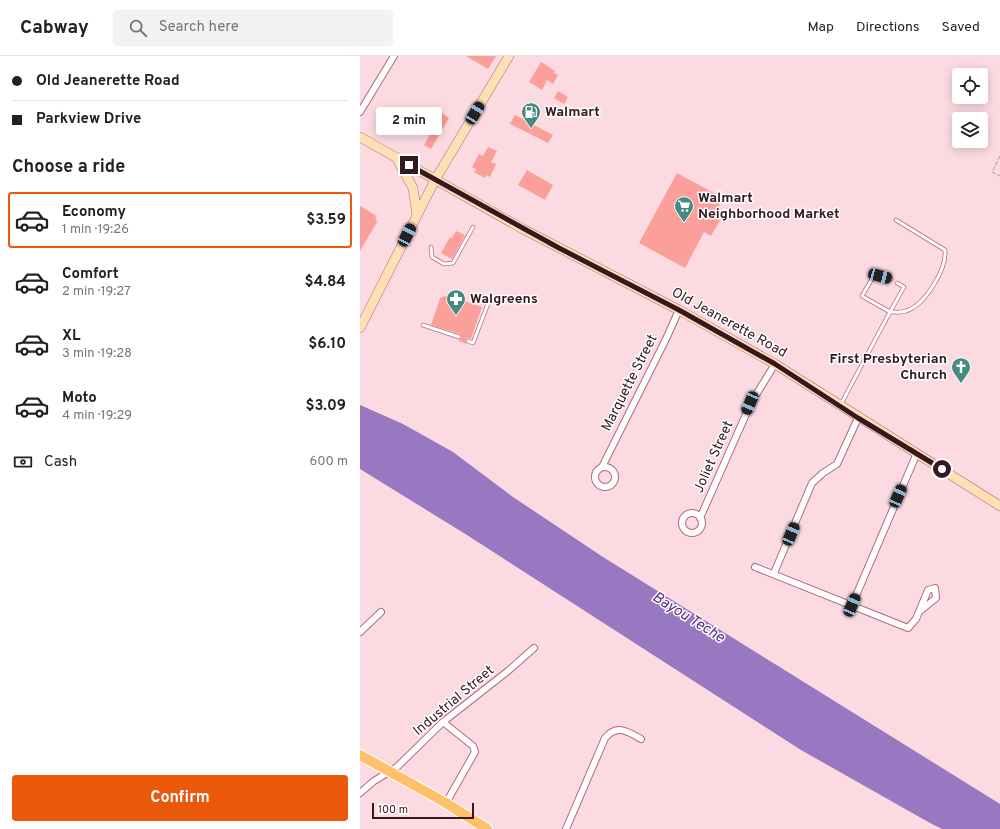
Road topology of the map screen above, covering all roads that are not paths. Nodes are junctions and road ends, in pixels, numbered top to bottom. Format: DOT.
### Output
graph roads {
  1 [pos="394,56"];
  2 [pos="509,56"];
  3 [pos="360,112"];
  4 [pos="360,137"];
  5 [pos="397,158"];
  6 [pos="435,180"];
  7 [pos="417,215"];
  8 [pos="896,220"];
  9 [pos="473,227"];
  10 [pos="431,247"];
  11 [pos="891,279"];
  12 [pos="897,283"];
  13 [pos="489,301"];
  14 [pos="679,310"];
  15 [pos="890,312"];
  16 [pos="423,325"];
  17 [pos="360,328"];
  18 [pos="459,338"];
  19 [pos="468,341"];
  20 [pos="775,364"];
  21 [pos="840,406"];
  22 [pos="858,418"];
  23 [pos="917,453"];
  24 [pos="602,467"];
  25 [pos="1000,506"];
  26 [pos="700,518"];
  27 [pos="756,567"];
  28 [pos="774,573"];
  29 [pos="852,605"];
  30 [pos="920,611"];
  31 [pos="381,612"];
  32 [pos="360,632"];
  33 [pos="534,648"];
  34 [pos="443,722"];
  35 [pos="641,739"];
  36 [pos="360,755"];
  37 [pos="389,771"];
  38 [pos="360,793"];
  39 [pos="446,803"];
  40 [pos="487,829"];
  41 [pos="566,829"];
  1 -- 3 [label="street"];
  2 -- 6 [label="main road"];
  4 -- 5 [label="main road, Old Jeanerette Road"];
  5 -- 6 [label="main road, Old Jeanerette Road"];
  5 -- 7 [label="main road"];
  6 -- 7 [label="main road"];
  6 -- 14 [label="main road, Old Jeanerette Road"];
  7 -- 17 [label="main road"];
  8 -- 15 [label="lane"];
  9 -- 10 [label="lane"];
  11 -- 15 [label="lane"];
  12 -- 15 [label="lane"];
  13 -- 19 [label="lane"];
  14 -- 20 [label="main road, Old Jeanerette Road"];
  14 -- 24 [label="street, Marquette Street"];
  15 -- 21 [label="lane"];
  16 -- 18 [label="lane"];
  20 -- 21 [label="main road, Old Jeanerette Road"];
  20 -- 26 [label="street, Joliet Street"];
  21 -- 22 [label="main road, Old Jeanerette Road"];
  22 -- 23 [label="main road, Old Jeanerette Road"];
  22 -- 28 [label="street"];
  23 -- 25 [label="main road, Old Jeanerette Road"];
  23 -- 29 [label="street"];
  27 -- 28 [label="street"];
  28 -- 29 [label="street"];
  29 -- 30 [label="street"];
  31 -- 32 [label="street"];
  33 -- 34 [label="street, Industrial Street"];
  34 -- 37 [label="street, Industrial Street"];
  34 -- 39 [label="street"];
  35 -- 41 [label="street"];
  36 -- 37 [label="main road"];
  37 -- 38 [label="street, Industrial Street"];
  37 -- 39 [label="main road"];
  39 -- 40 [label="main road"];
}
